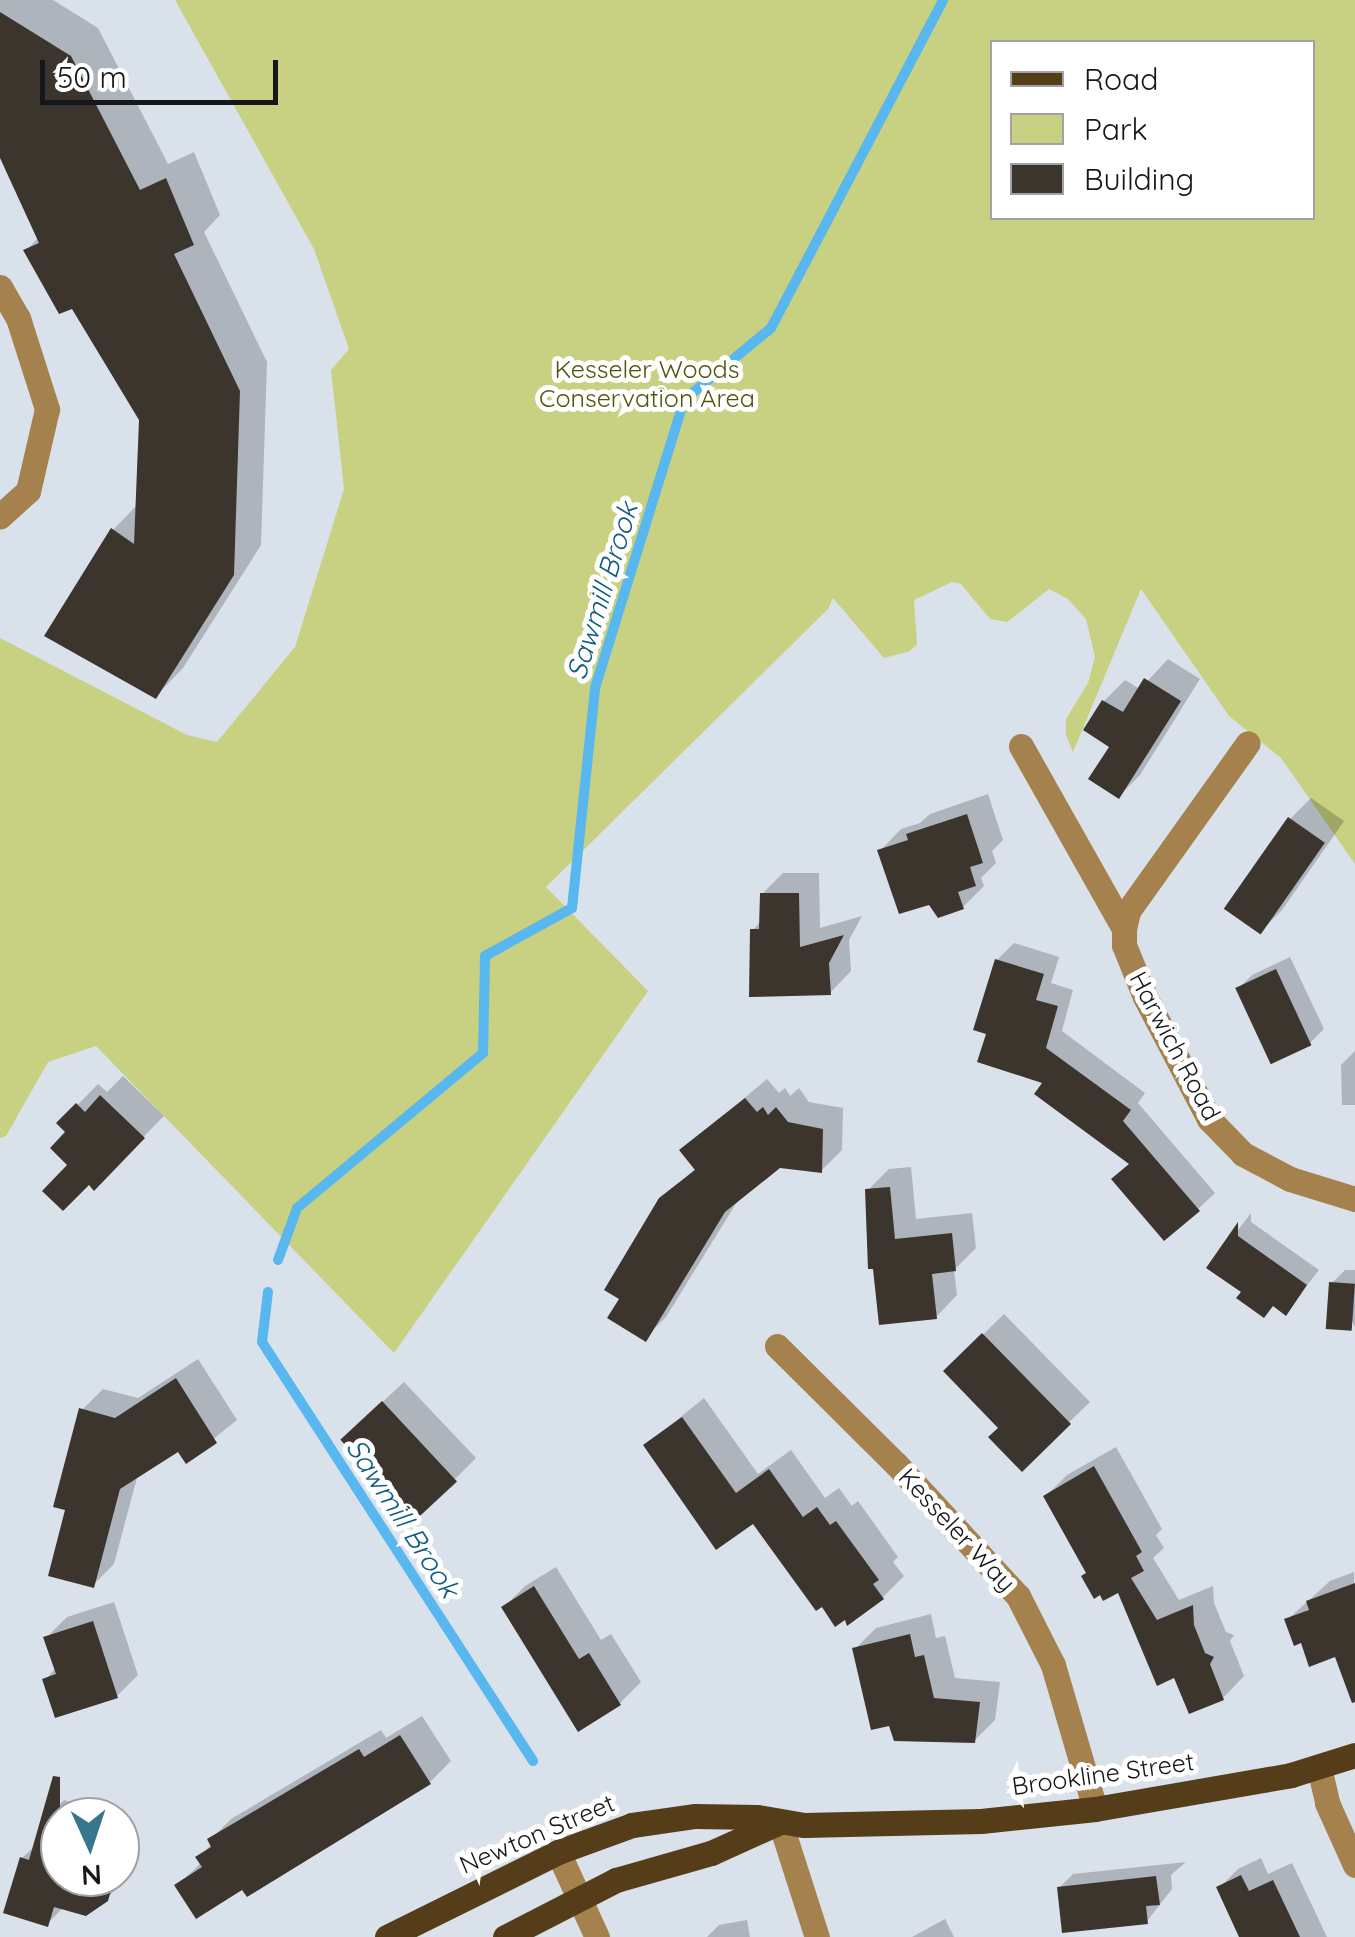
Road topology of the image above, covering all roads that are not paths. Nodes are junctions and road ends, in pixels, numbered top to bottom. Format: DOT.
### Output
graph roads {
  1 [pos="0,287"];
  2 [pos="0,516"];
  3 [pos="1248,743"];
  4 [pos="1021,746"];
  5 [pos="1124,929"];
  6 [pos="1355,1198"];
  7 [pos="777,1346"];
  8 [pos="1355,1756"];
  9 [pos="1319,1767"];
  10 [pos="1096,1809"];
  11 [pos="780,1822"];
  12 [pos="855,1824"];
  13 [pos="558,1852"];
  14 [pos="1355,1864"];
  15 [pos="582,1897"];
  16 [pos="387,1937"];
  17 [pos="505,1937"];
  18 [pos="597,1937"];
  19 [pos="817,1937"];
  1 -- 2 [label="street"];
  3 -- 5 [label="street"];
  4 -- 5 [label="street, Harwich Road"];
  5 -- 6 [label="street, Harwich Road"];
  7 -- 10 [label="street, Kesseler Way"];
  8 -- 9 [label="main road, Brookline Street"];
  9 -- 10 [label="main road, Brookline Street"];
  9 -- 14 [label="street"];
  10 -- 12 [label="main road, Brookline Street"];
  11 -- 12 [label="main road, Newton Street"];
  11 -- 13 [label="main road, Newton Street"];
  11 -- 15 [label="main road, Newton Street"];
  11 -- 19 [label="street"];
  13 -- 15 [label="street"];
  13 -- 16 [label="main road, Newton Street"];
  15 -- 17 [label="main road, Newton Street"];
  15 -- 18 [label="street"];
}
